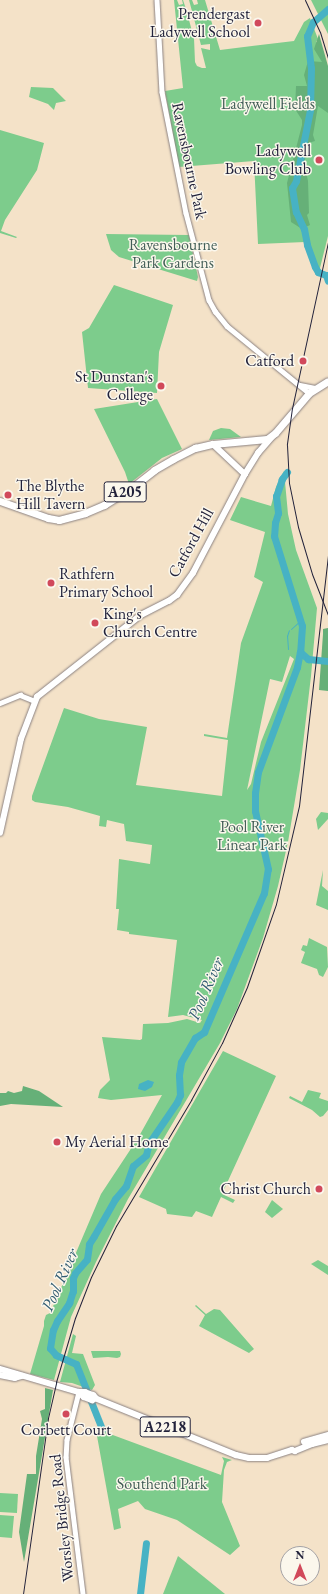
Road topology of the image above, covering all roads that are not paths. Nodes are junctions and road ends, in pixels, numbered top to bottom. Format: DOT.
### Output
graph roads {
  1 [pos="157,0"];
  2 [pos="328,380"];
  3 [pos="300,384"];
  4 [pos="315,388"];
  5 [pos="309,393"];
  6 [pos="275,432"];
  7 [pos="264,440"];
  8 [pos="213,444"];
  9 [pos="258,453"];
  10 [pos="244,474"];
  11 [pos="0,501"];
  12 [pos="35,700"];
  13 [pos="0,703"];
  14 [pos="0,833"];
  15 [pos="0,1369"];
  16 [pos="0,1375"];
  17 [pos="22,1376"];
  18 [pos="79,1392"];
  19 [pos="94,1396"];
  20 [pos="328,1435"];
  21 [pos="328,1440"];
  22 [pos="292,1450"];
  23 [pos="83,1594"];
  1 -- 3 [label="street, Ravensbourne Park"];
  2 -- 4 [label="highway, Catford Hill"];
  3 -- 4 [label="street, Ravensbourne Park"];
  3 -- 5 [label="street, Ravensbourne Park"];
  4 -- 5 [label="highway, Catford Hill"];
  5 -- 6 [label="highway, Catford Hill"];
  6 -- 7 [label="highway"];
  6 -- 9 [label="main road, Catford Hill"];
  7 -- 8 [label="highway, A205"];
  7 -- 9 [label="main road, Catford Hill"];
  8 -- 10 [label="main road"];
  8 -- 11 [label="highway, A205"];
  9 -- 10 [label="main road, Catford Hill"];
  10 -- 12 [label="main road, Catford Hill"];
  12 -- 13 [label="street"];
  12 -- 14 [label="main road"];
  15 -- 17 [label="main road, A2218"];
  16 -- 17 [label="main road, A2218"];
  17 -- 18 [label="main road, A2218"];
  18 -- 19 [label="main road, A2218"];
  18 -- 19 [label="main road, A2218"];
  18 -- 23 [label="street, Worsley Bridge Road"];
  19 -- 22 [label="main road, A2218"];
  20 -- 22 [label="main road, A2218"];
  21 -- 22 [label="main road, A2218"];
}
